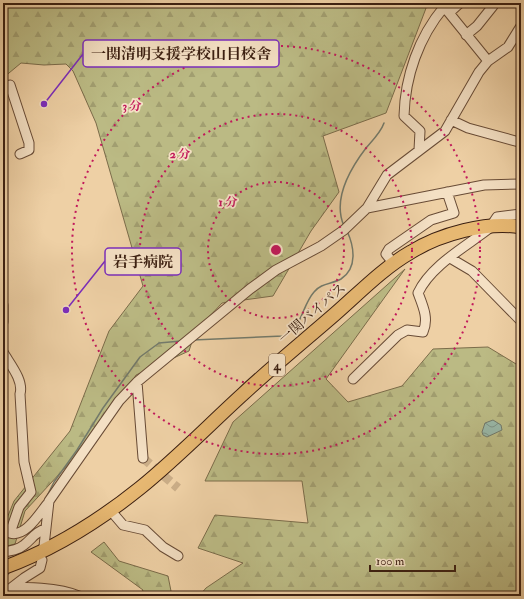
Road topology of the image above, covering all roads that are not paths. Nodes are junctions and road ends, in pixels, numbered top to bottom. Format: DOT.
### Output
graph roads {
  1 [pos="460,3"];
  2 [pos="493,6"];
  3 [pos="444,8"];
  4 [pos="521,26"];
  5 [pos="466,35"];
  6 [pos="488,61"];
  7 [pos="3,87"];
  8 [pos="451,120"];
  9 [pos="519,142"];
  10 [pos="419,150"];
  11 [pos="20,154"];
  12 [pos="521,184"];
  13 [pos="447,192"];
  14 [pos="367,208"];
  15 [pos="521,214"];
  16 [pos="493,227"];
  17 [pos="521,228"];
  18 [pos="450,258"];
  19 [pos="394,264"];
  20 [pos="3,305"];
  21 [pos="521,321"];
  22 [pos="3,322"];
  23 [pos="3,352"];
  24 [pos="353,379"];
  25 [pos="137,382"];
  26 [pos="143,458"];
  27 [pos="50,501"];
  28 [pos="111,511"];
  29 [pos="44,529"];
  30 [pos="48,546"];
  31 [pos="3,552"];
  32 [pos="178,556"];
  33 [pos="42,560"];
  34 [pos="3,562"];
  35 [pos="3,568"];
  36 [pos="7,589"];
  37 [pos="78,596"];
  1 -- 3 [label="street"];
  2 -- 5 [label="street"];
  3 -- 5 [label="street"];
  3 -- 10 [label="street"];
  4 -- 6 [label="street"];
  5 -- 6 [label="street"];
  6 -- 8 [label="street"];
  7 -- 11 [label="street"];
  8 -- 9 [label="street"];
  8 -- 10 [label="street"];
  10 -- 14 [label="street"];
  12 -- 13 [label="street"];
  13 -- 14 [label="street"];
  13 -- 19 [label="street"];
  14 -- 25 [label="street"];
  15 -- 16 [label="street"];
  16 -- 17 [label="highway, 一関バイパス / 4"];
  16 -- 18 [label="street"];
  16 -- 19 [label="highway, 一関バイパス / 4"];
  18 -- 21 [label="street"];
  18 -- 24 [label="street"];
  19 -- 28 [label="highway, 一関バイパス / 4"];
  20 -- 22 [label="street"];
  23 -- 27 [label="street"];
  25 -- 26 [label="street"];
  25 -- 27 [label="street"];
  27 -- 29 [label="street"];
  28 -- 30 [label="highway, 一関バイパス / 4"];
  28 -- 32 [label="street"];
  29 -- 30 [label="street"];
  29 -- 31 [label="street"];
  30 -- 34 [label="highway, 一関バイパス / 4"];
  30 -- 35 [label="highway, 一関バイパス / 4"];
  33 -- 36 [label="street"];
  36 -- 37 [label="street"];
}
